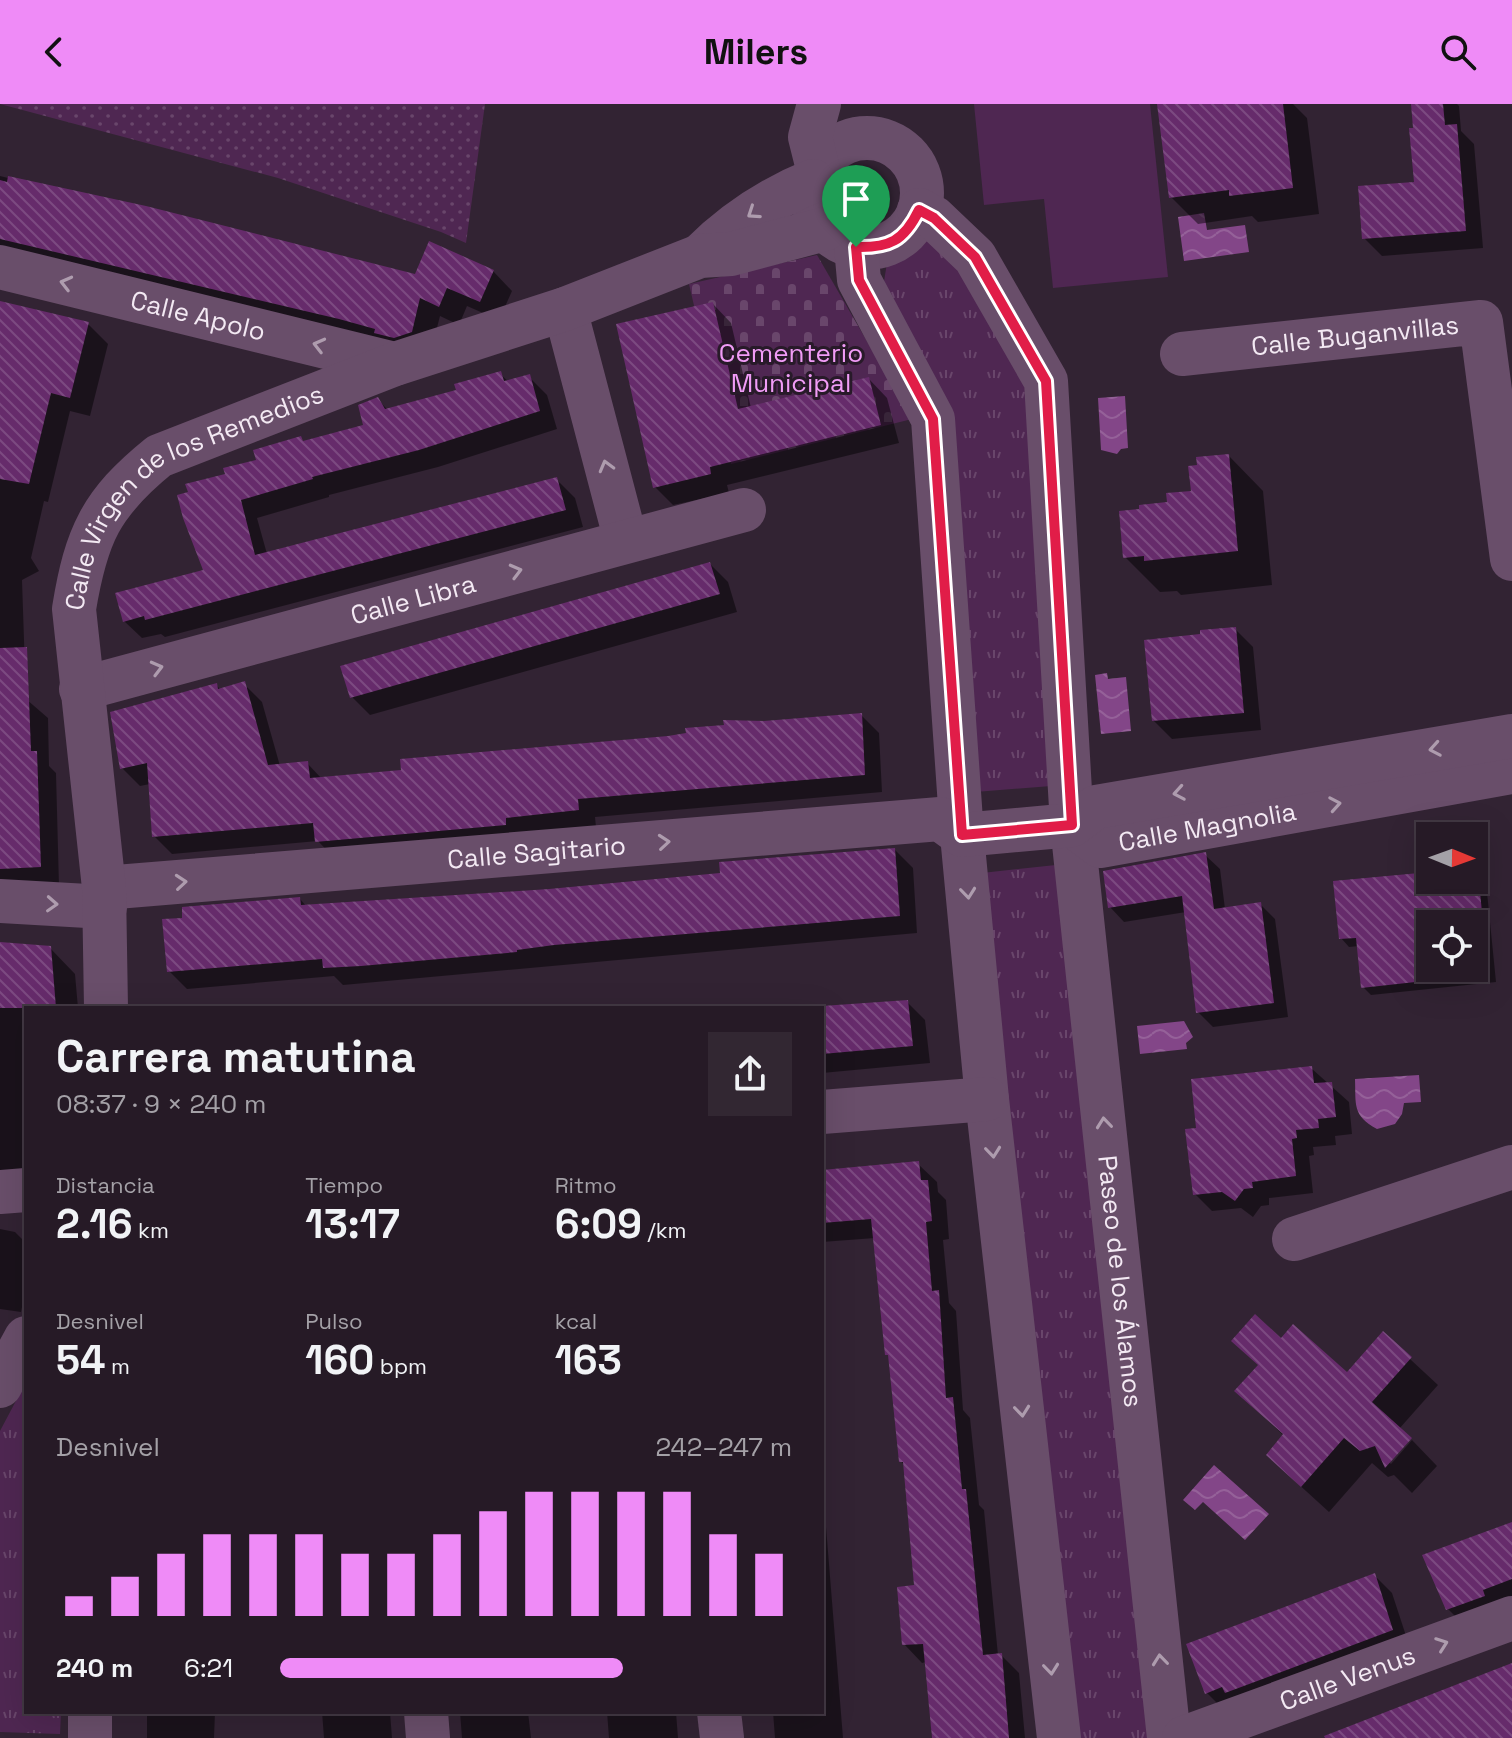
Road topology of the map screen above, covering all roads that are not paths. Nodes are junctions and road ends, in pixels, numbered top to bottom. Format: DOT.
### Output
graph roads {
  1 [pos="819,104"];
  2 [pos="828,149"];
  3 [pos="919,210"];
  4 [pos="840,238"];
  5 [pos="700,256"];
  6 [pos="0,267"];
  7 [pos="565,309"];
  8 [pos="1182,354"];
  9 [pos="395,364"];
  10 [pos="744,510"];
  11 [pos="626,541"];
  12 [pos="1512,559"];
  13 [pos="81,689"];
  14 [pos="1512,736"];
  15 [pos="1512,772"];
  16 [pos="1072,825"];
  17 [pos="962,835"];
  18 [pos="104,898"];
  19 [pos="0,901"];
  20 [pos="106,1006"];
  21 [pos="987,1099"];
  22 [pos="824,1112"];
  23 [pos="1512,1167"];
  24 [pos="24,1190"];
  25 [pos="0,1192"];
  26 [pos="1294,1239"];
  27 [pos="1512,1618"];
  28 [pos="90,1714"];
  29 [pos="426,1714"];
  30 [pos="719,1714"];
  31 [pos="90,1738"];
  32 [pos="428,1738"];
  33 [pos="722,1738"];
  34 [pos="1059,1738"];
  35 [pos="1169,1738"];
  36 [pos="1184,1738"];
  1 -- 2 [label="street"];
  2 -- 3 [label="street"];
  2 -- 4 [label="street"];
  2 -- 5 [label="street, Calle Virgen de los Remedios, one-way"];
  3 -- 4 [label="street"];
  3 -- 16 [label="street, Paseo de los Álamos"];
  4 -- 5 [label="street, Calle Virgen de los Remedios"];
  4 -- 17 [label="street"];
  5 -- 7 [label="street, Calle Virgen de los Remedios"];
  9 -- 6 [label="street, Calle Apolo, one-way"];
  7 -- 9 [label="street, Calle Virgen de los Remedios"];
  11 -- 7 [label="street, one-way"];
  8 -- 12 [label="street, Calle Buganvillas"];
  9 -- 13 [label="street, Calle Virgen de los Remedios"];
  10 -- 11 [label="street, Calle Libra"];
  13 -- 11 [label="street, Calle Libra, one-way"];
  13 -- 18 [label="street, Calle Virgen de los Remedios"];
  14 -- 16 [label="street, Calle Magnolia, one-way"];
  16 -- 15 [label="street, Calle Magnolia, one-way"];
  16 -- 17 [label="street"];
  35 -- 16 [label="street, Paseo de los Álamos, one-way"];
  18 -- 17 [label="street, Calle Sagitario, one-way"];
  17 -- 21 [label="street, one-way"];
  19 -- 18 [label="street, Calle Sagitario, one-way"];
  18 -- 20 [label="street, Calle Virgen de los Remedios"];
  21 -- 22 [label="street"];
  21 -- 34 [label="street, one-way"];
  23 -- 26 [label="street"];
  24 -- 25 [label="street"];
  36 -- 27 [label="street, Calle Venus, one-way"];
  28 -- 31 [label="street"];
  29 -- 32 [label="street"];
  30 -- 33 [label="street"];
}
